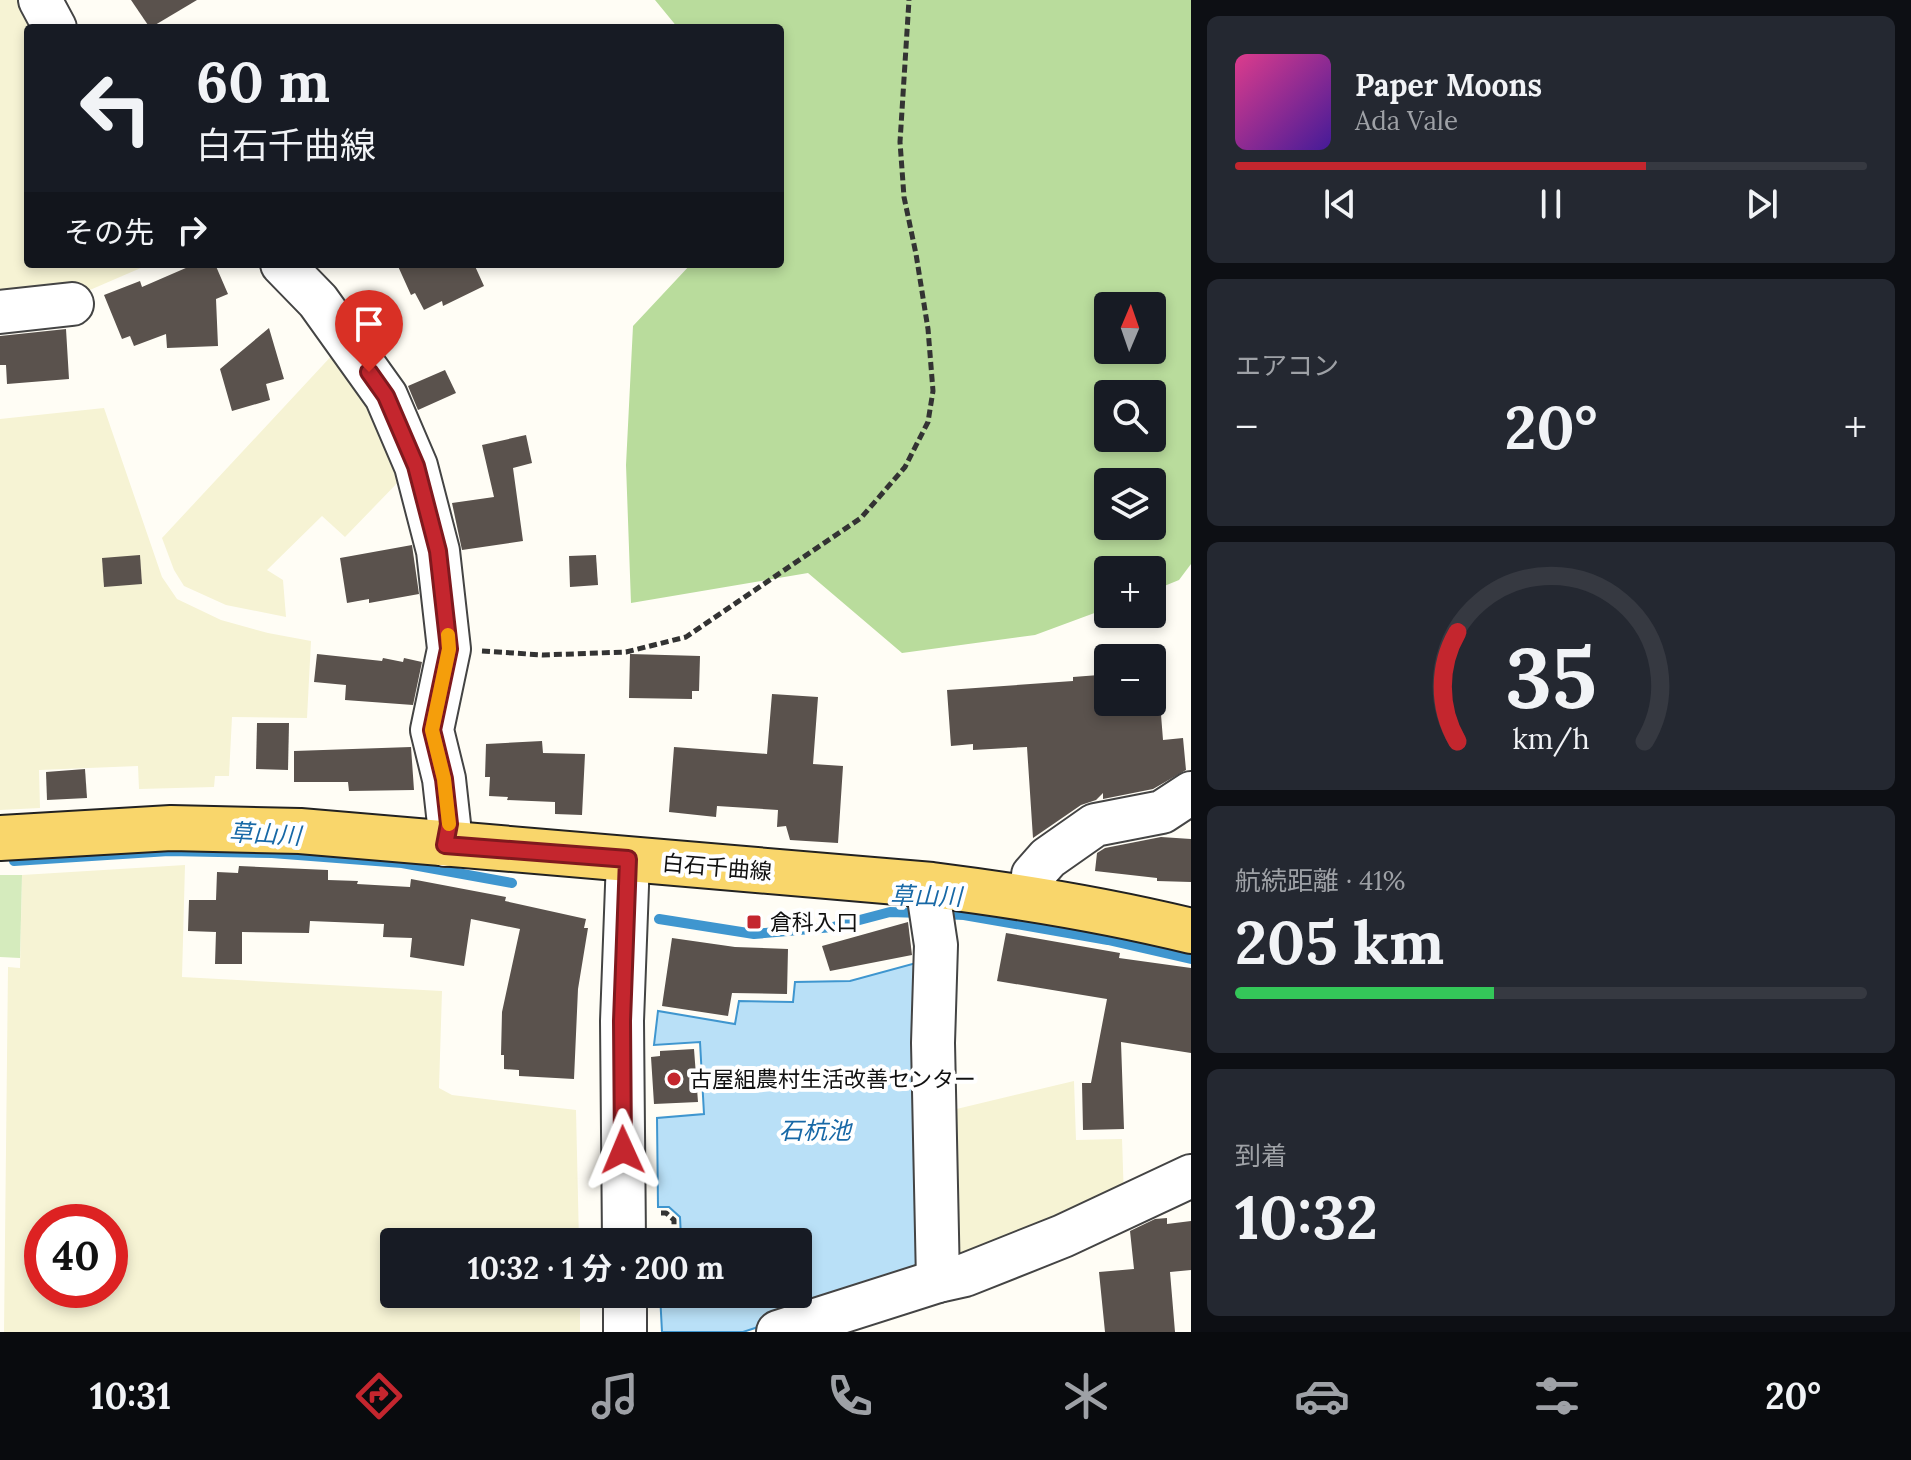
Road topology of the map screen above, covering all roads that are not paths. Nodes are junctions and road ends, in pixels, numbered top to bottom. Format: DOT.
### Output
graph roads {
  1 [pos="40,0"];
  2 [pos="53,24"];
  3 [pos="286,268"];
  4 [pos="72,304"];
  5 [pos="0,312"];
  6 [pos="1191,793"];
  7 [pos="0,838"];
  8 [pos="445,845"];
  9 [pos="628,859"];
  10 [pos="1031,898"];
  11 [pos="929,903"];
  12 [pos="1191,931"];
  13 [pos="1191,1176"];
  14 [pos="624,1228"];
  15 [pos="938,1281"];
  16 [pos="625,1308"];
  17 [pos="625,1332"];
  18 [pos="778,1332"];
  1 -- 2 [label="street"];
  3 -- 8 [label="street"];
  4 -- 5 [label="street"];
  6 -- 10 [label="street"];
  7 -- 8 [label="main road, 白石千曲線"];
  8 -- 9 [label="main road, 白石千曲線"];
  9 -- 11 [label="main road, 白石千曲線"];
  9 -- 14 [label="street"];
  10 -- 11 [label="main road, 白石千曲線"];
  10 -- 12 [label="main road, 白石千曲線"];
  11 -- 15 [label="street"];
  13 -- 15 [label="street"];
  15 -- 18 [label="street"];
  16 -- 17 [label="street"];
}
